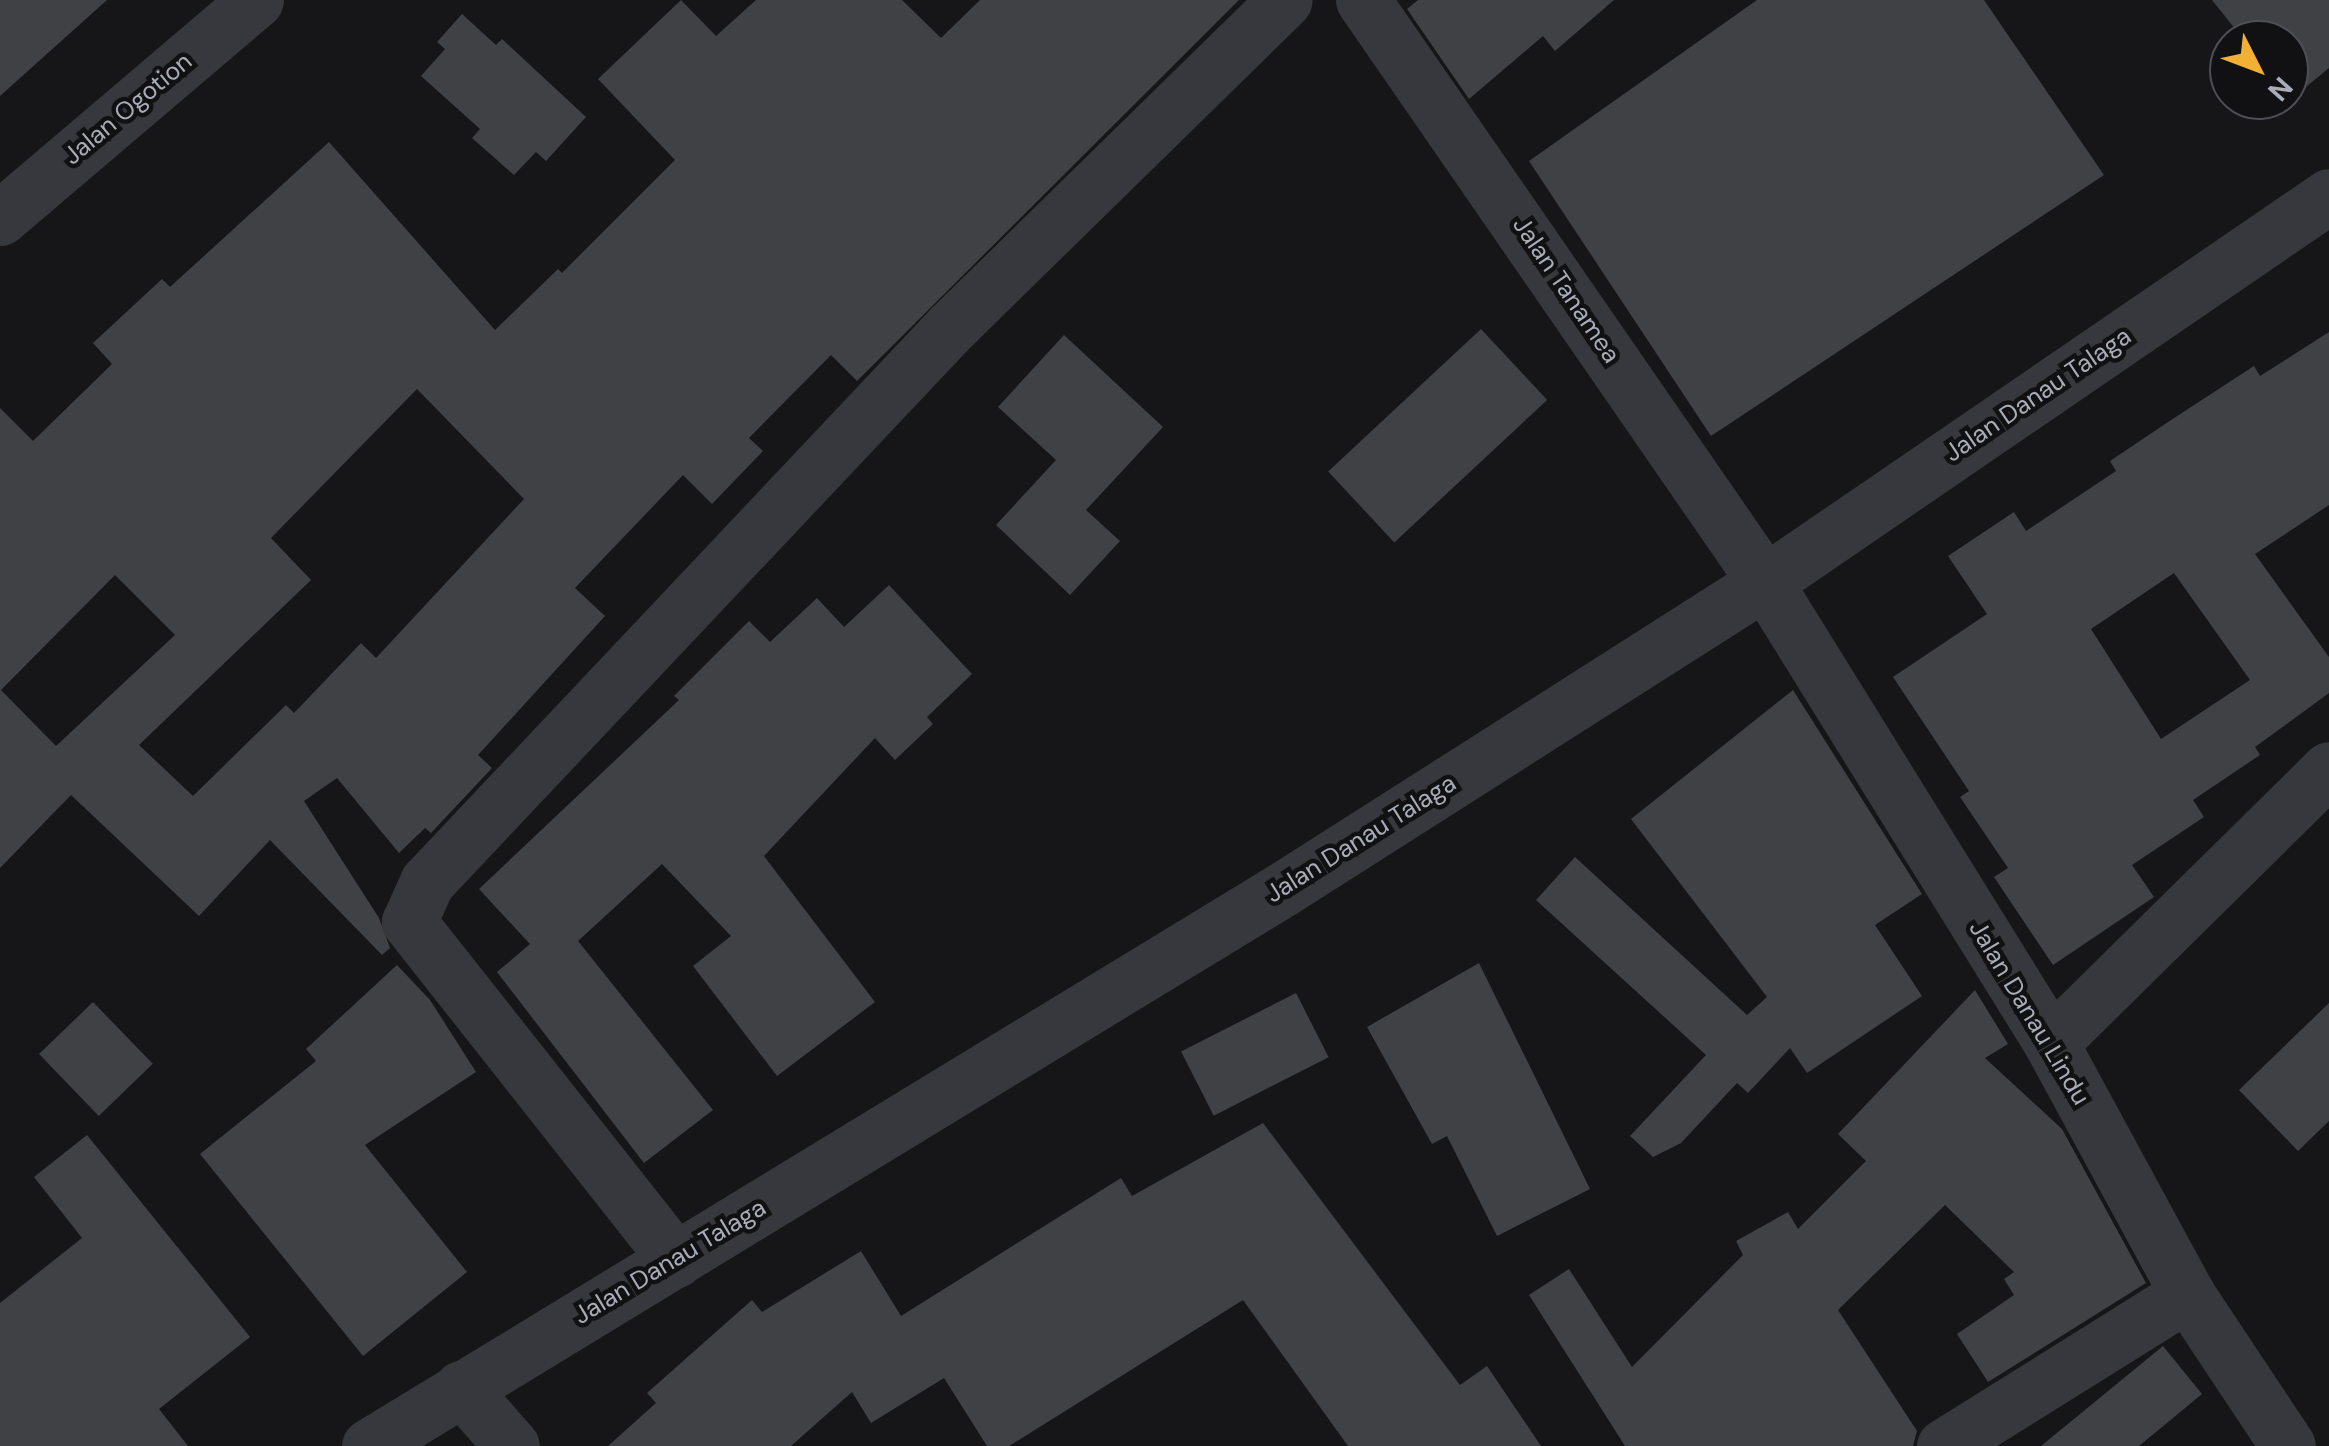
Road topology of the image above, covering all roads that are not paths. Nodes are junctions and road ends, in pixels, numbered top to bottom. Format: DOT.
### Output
graph roads {
  1 [pos="256,0"];
  2 [pos="1285,0"];
  3 [pos="1364,0"];
  4 [pos="2329,196"];
  5 [pos="0,218"];
  6 [pos="1765,582"];
  7 [pos="2329,770"];
  8 [pos="2052,1044"];
  9 [pos="676,1260"];
  10 [pos="2188,1294"];
  11 [pos="461,1388"];
  12 [pos="369,1446"];
  13 [pos="512,1446"];
  14 [pos="1944,1446"];
  15 [pos="2288,1446"];
  1 -- 5 [label="street, Jalan Ogotion"];
  2 -- 9 [label="street"];
  3 -- 6 [label="street, Jalan Tanamea"];
  4 -- 6 [label="street, Jalan Danau Talaga"];
  6 -- 8 [label="street, Jalan Danau Lindu"];
  6 -- 9 [label="street, Jalan Danau Talaga"];
  7 -- 8 [label="street"];
  8 -- 10 [label="street, Jalan Danau Lindu"];
  9 -- 11 [label="street, Jalan Danau Talaga"];
  10 -- 14 [label="street"];
  10 -- 15 [label="street, Jalan Danau Lindu"];
  11 -- 12 [label="street, Jalan Danau Talaga"];
  11 -- 13 [label="street"];
}
